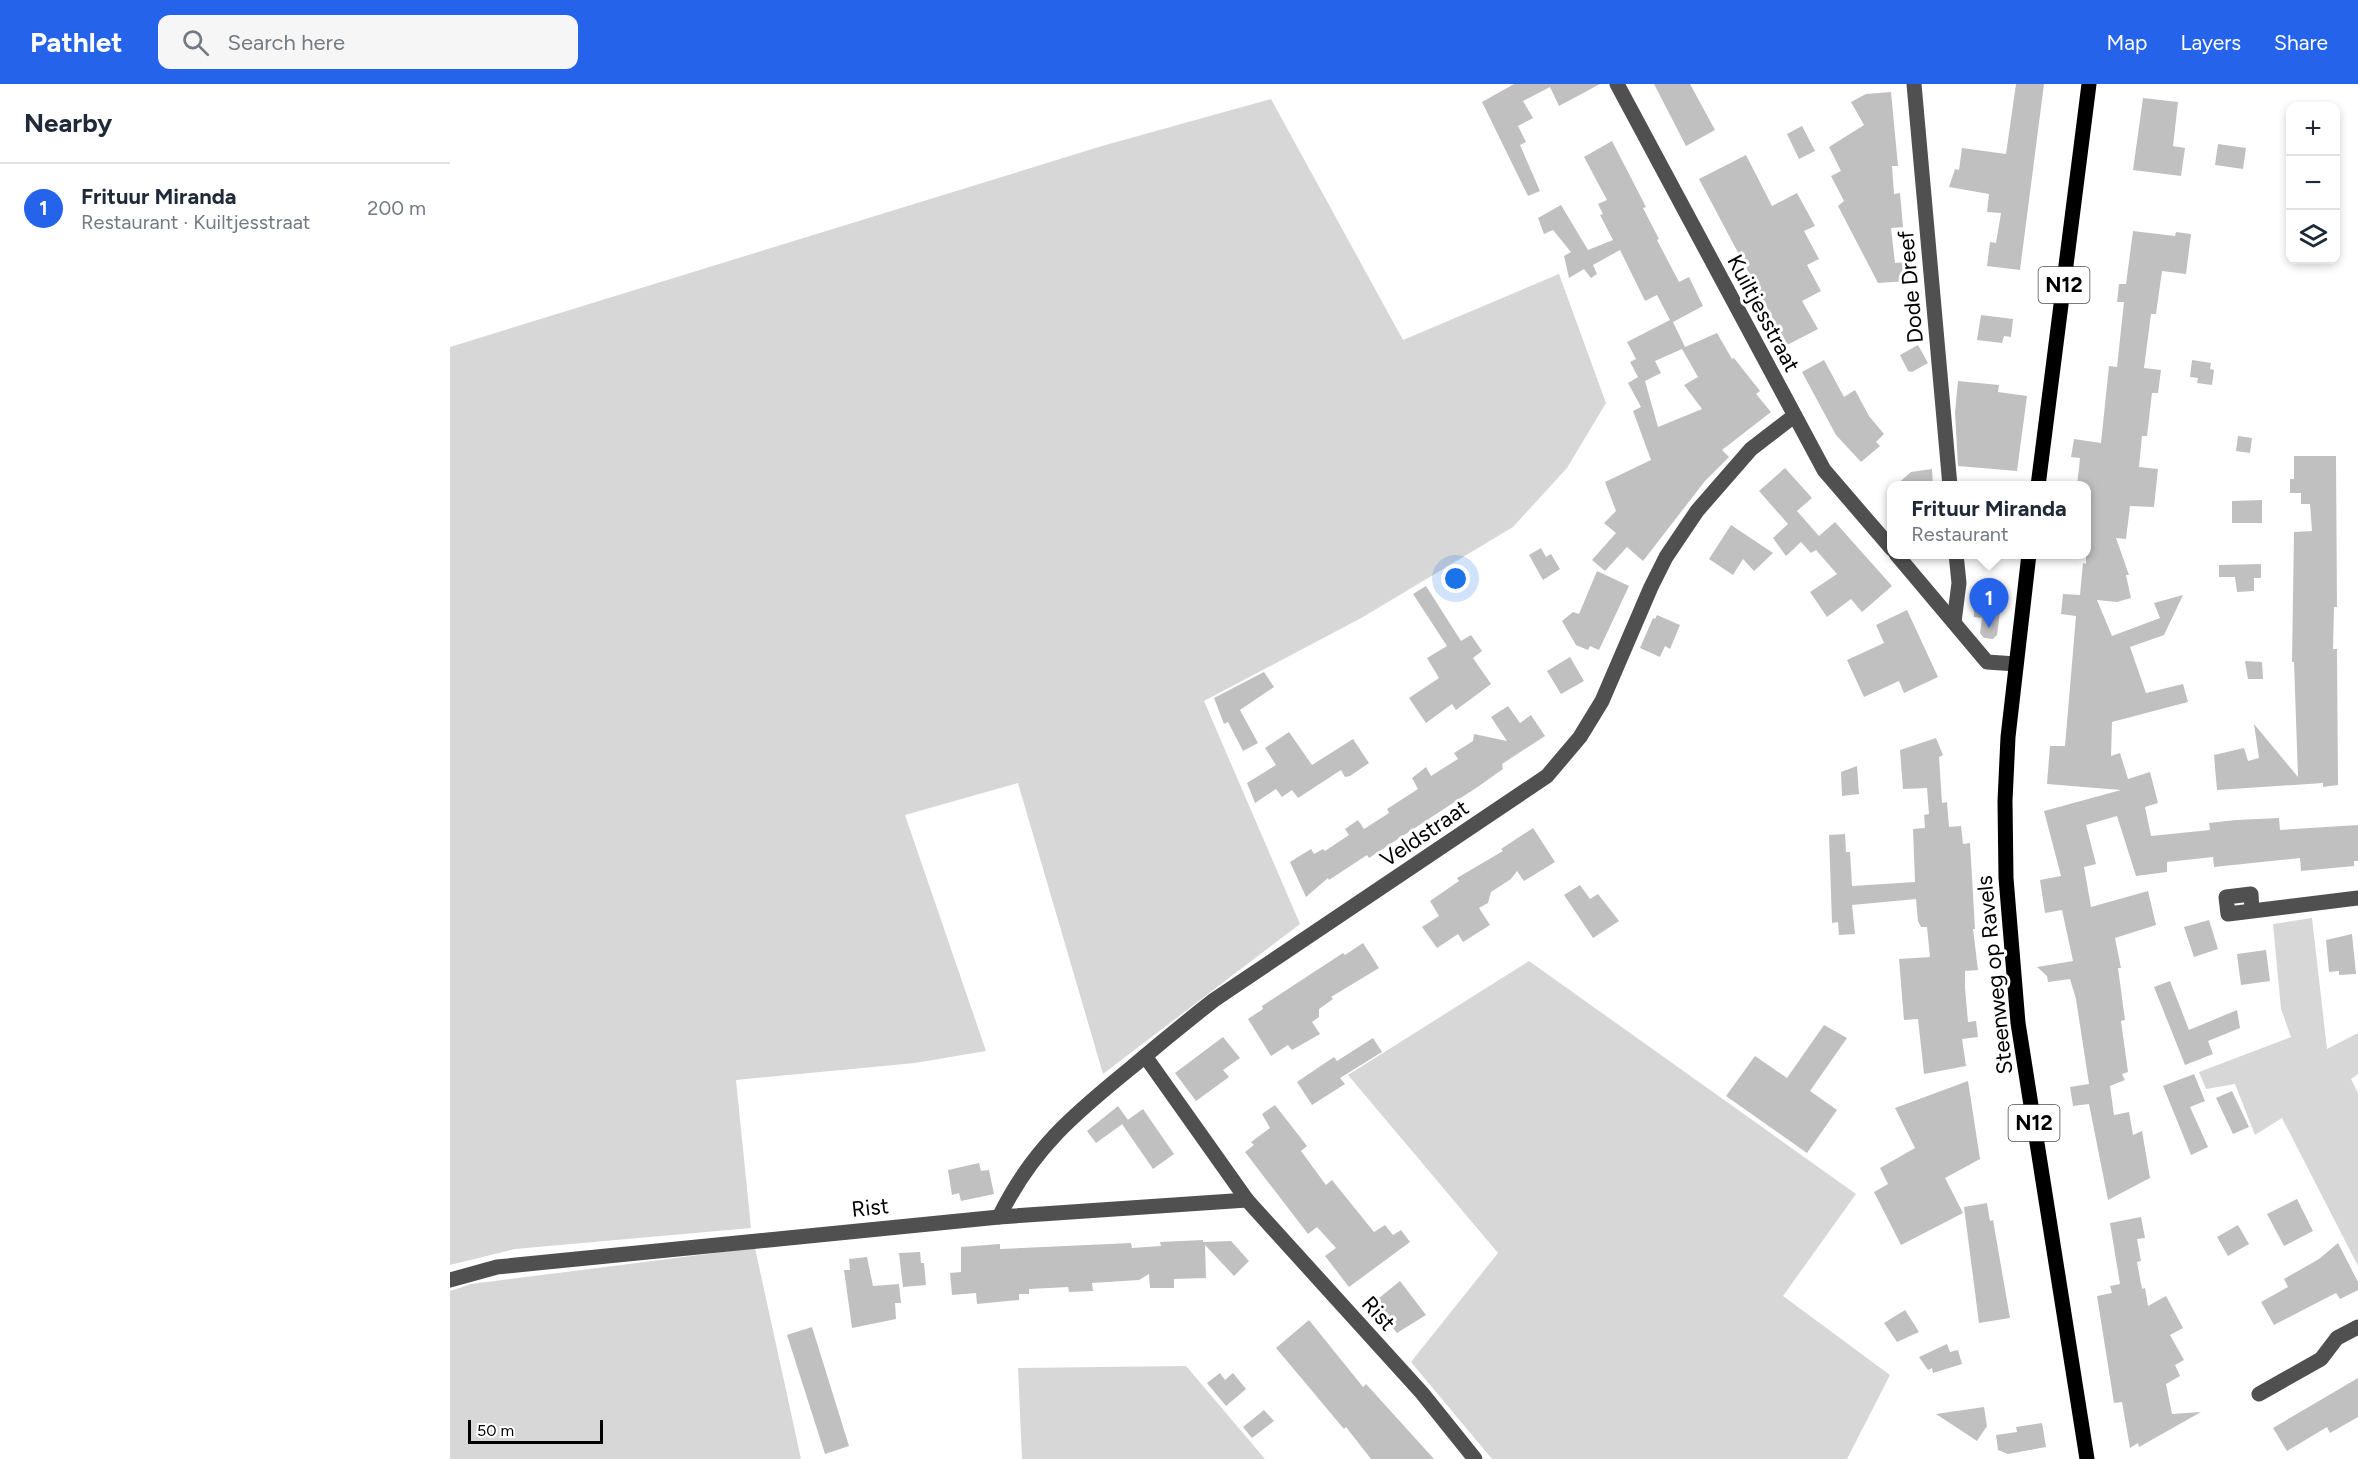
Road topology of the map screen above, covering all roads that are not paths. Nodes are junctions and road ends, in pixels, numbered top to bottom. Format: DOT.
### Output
graph roads {
  1 [pos="1617,84"];
  2 [pos="1914,84"];
  3 [pos="2089,84"];
  4 [pos="1794,417"];
  5 [pos="1950,481"];
  6 [pos="2039,481"];
  7 [pos="1887,543"];
  8 [pos="1899,559"];
  9 [pos="1956,559"];
  10 [pos="2029,559"];
  11 [pos="1954,622"];
  12 [pos="2016,664"];
  13 [pos="2358,898"];
  14 [pos="2252,911"];
  15 [pos="1145,1056"];
  16 [pos="1247,1200"];
  17 [pos="999,1217"];
  18 [pos="450,1280"];
  19 [pos="2358,1327"];
  20 [pos="2259,1394"];
  21 [pos="1475,1459"];
  22 [pos="2088,1459"];
  1 -- 4 [label="street, Kuiltjesstraat"];
  2 -- 5 [label="street, Dode Dreef"];
  3 -- 6 [label="main road, N12"];
  4 -- 7 [label="street, Kuiltjesstraat"];
  4 -- 15 [label="street, Veldstraat"];
  8 -- 11 [label="street"];
  9 -- 11 [label="street"];
  10 -- 12 [label="main road, Steenweg op Ravels / N12"];
  11 -- 12 [label="street"];
  12 -- 22 [label="main road, Steenweg op Ravels / N12"];
  13 -- 14 [label="street"];
  15 -- 16 [label="street, Rist"];
  15 -- 17 [label="street, Veldstraat"];
  16 -- 17 [label="street, Rist"];
  16 -- 21 [label="street, Rist"];
  17 -- 18 [label="street, Rist"];
  19 -- 20 [label="street"];
}
